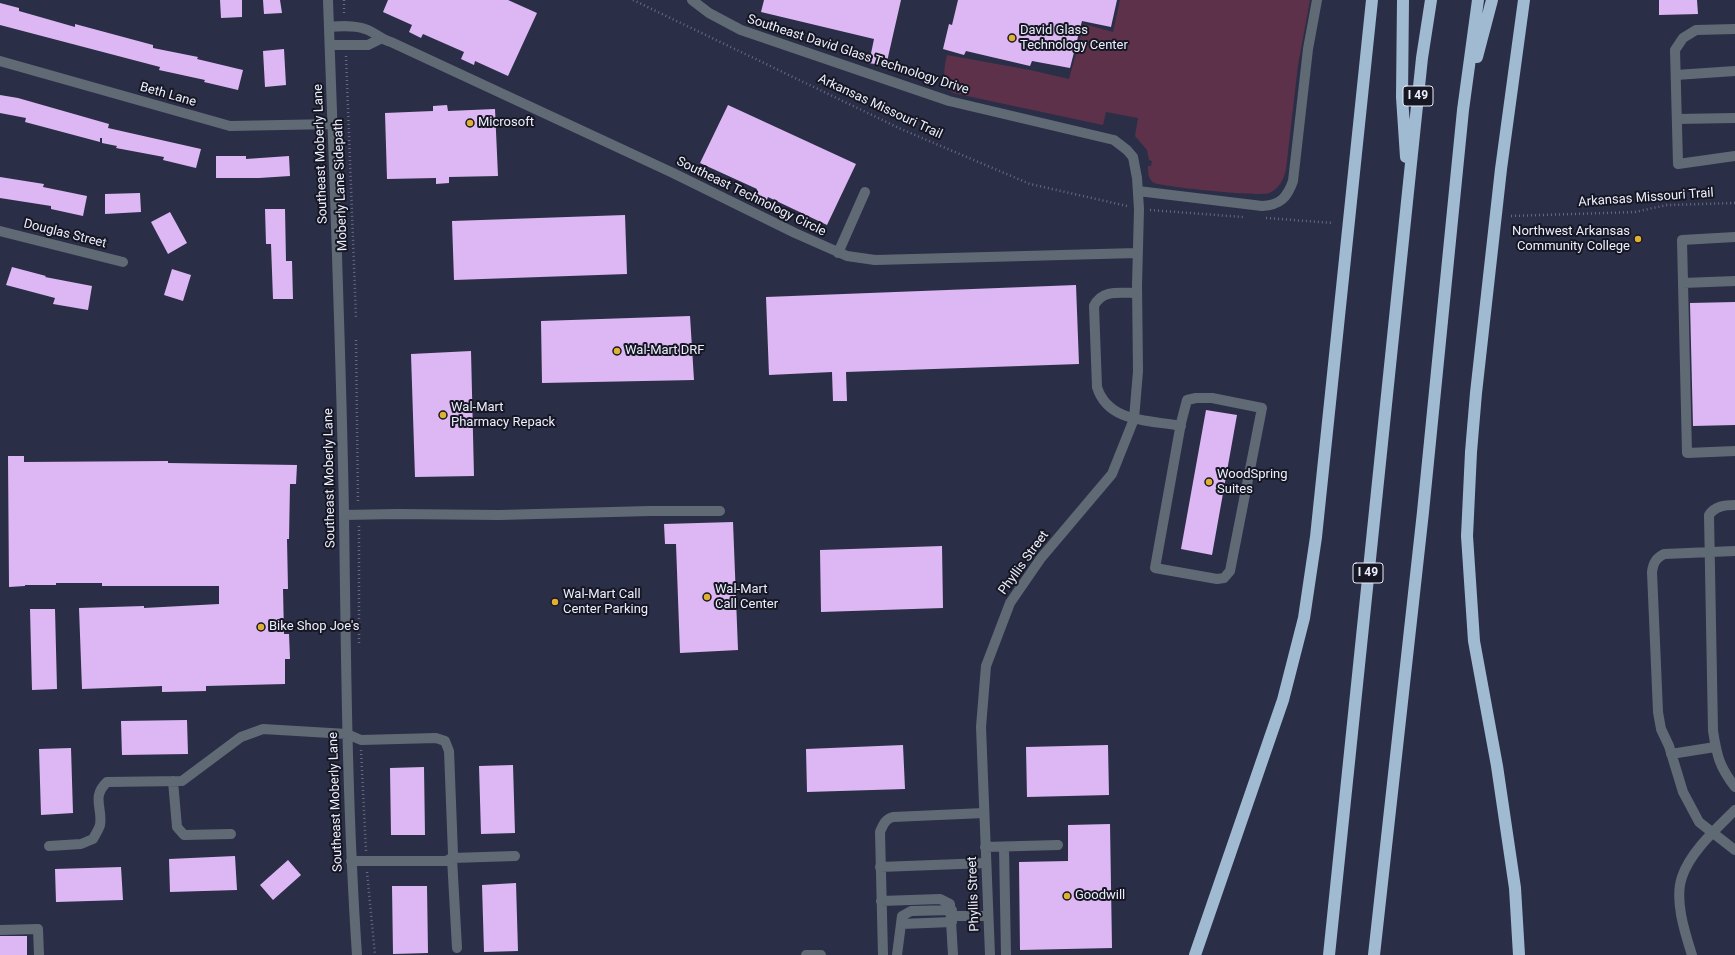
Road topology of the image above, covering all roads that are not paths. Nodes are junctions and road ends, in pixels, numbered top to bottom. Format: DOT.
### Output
graph roads {
  1 [pos="328,0"];
  2 [pos="692,0"];
  3 [pos="1318,0"];
  4 [pos="1372,0"];
  5 [pos="1403,0"];
  6 [pos="1431,0"];
  7 [pos="1478,0"];
  8 [pos="1492,0"];
  9 [pos="1524,0"];
  10 [pos="329,27"];
  11 [pos="1735,29"];
  12 [pos="380,39"];
  13 [pos="330,45"];
  14 [pos="0,61"];
  15 [pos="1735,71"];
  16 [pos="1676,75"];
  17 [pos="1463,110"];
  18 [pos="1735,118"];
  19 [pos="1677,119"];
  20 [pos="333,124"];
  21 [pos="1735,156"];
  22 [pos="1138,191"];
  23 [pos="866,192"];
  24 [pos="1408,192"];
  25 [pos="0,231"];
  26 [pos="1735,237"];
  27 [pos="838,253"];
  28 [pos="1137,253"];
  29 [pos="123,262"];
  30 [pos="1735,281"];
  31 [pos="1683,283"];
  32 [pos="1137,293"];
  33 [pos="1134,419"];
  34 [pos="1181,426"];
  35 [pos="1735,452"];
  36 [pos="1735,505"];
  37 [pos="720,511"];
  38 [pos="344,515"];
  39 [pos="1735,551"];
  40 [pos="1710,552"];
  41 [pos="347,734"];
  42 [pos="1715,747"];
  43 [pos="1671,754"];
  44 [pos="173,781"];
  45 [pos="1735,786"];
  46 [pos="1735,810"];
  47 [pos="984,814"];
  48 [pos="1712,833"];
  49 [pos="231,834"];
  50 [pos="1058,845"];
  51 [pos="49,846"];
  52 [pos="1004,846"];
  53 [pos="985,847"];
  54 [pos="1735,850"];
  55 [pos="515,856"];
  56 [pos="452,858"];
  57 [pos="351,861"];
  58 [pos="986,863"];
  59 [pos="880,867"];
  60 [pos="881,901"];
  61 [pos="952,916"];
  62 [pos="988,916"];
  63 [pos="0,930"];
  64 [pos="456,948"];
  65 [pos="39,955"];
  66 [pos="357,955"];
  67 [pos="806,955"];
  68 [pos="820,955"];
  69 [pos="883,955"];
  70 [pos="897,955"];
  71 [pos="953,955"];
  72 [pos="990,955"];
  73 [pos="1006,955"];
  74 [pos="1195,955"];
  75 [pos="1329,955"];
  76 [pos="1374,955"];
  77 [pos="1520,955"];
  78 [pos="1692,955"];
  1 -- 10 [label="street, Southeast Moberly Lane"];
  2 -- 22 [label="street, Southeast David Glass Technology Drive"];
  3 -- 22 [label="street"];
  4 -- 74 [label="highway"];
  5 -- 24 [label="highway"];
  6 -- 24 [label="highway, I 49"];
  7 -- 17 [label="highway"];
  8 -- 17 [label="highway"];
  9 -- 77 [label="highway"];
  10 -- 12 [label="street, Southeast Technology Circle"];
  10 -- 13 [label="street, Southeast Moberly Lane"];
  11 -- 16 [label="street"];
  12 -- 13 [label="street"];
  12 -- 27 [label="street, Southeast Technology Circle"];
  13 -- 20 [label="street, Southeast Moberly Lane"];
  14 -- 20 [label="street, Beth Lane"];
  15 -- 16 [label="street"];
  16 -- 19 [label="street"];
  17 -- 76 [label="highway"];
  18 -- 19 [label="street"];
  19 -- 21 [label="street"];
  20 -- 38 [label="street, Southeast Moberly Lane"];
  22 -- 28 [label="street, Southeast David Glass Technology Drive"];
  23 -- 27 [label="street"];
  24 -- 75 [label="highway, I 49"];
  25 -- 29 [label="street, Douglas Street"];
  26 -- 31 [label="street"];
  27 -- 28 [label="street, Southeast Technology Circle"];
  28 -- 32 [label="street, Phyllis Street"];
  30 -- 31 [label="street"];
  31 -- 35 [label="street"];
  32 -- 33 [label="street, Phyllis Street"];
  32 -- 33 [label="street"];
  33 -- 34 [label="street"];
  33 -- 47 [label="street, Phyllis Street"];
  34 -- 34 [label="street"];
  36 -- 40 [label="street"];
  37 -- 38 [label="street"];
  38 -- 41 [label="street, Southeast Moberly Lane"];
  39 -- 40 [label="street"];
  40 -- 42 [label="street"];
  40 -- 43 [label="street"];
  41 -- 44 [label="street"];
  41 -- 56 [label="street"];
  41 -- 57 [label="street, Southeast Moberly Lane"];
  42 -- 43 [label="street"];
  42 -- 45 [label="street"];
  43 -- 48 [label="street"];
  44 -- 49 [label="street"];
  44 -- 51 [label="street"];
  46 -- 48 [label="street"];
  47 -- 53 [label="street, Phyllis Street"];
  47 -- 59 [label="street"];
  48 -- 54 [label="street"];
  48 -- 78 [label="street"];
  50 -- 52 [label="street"];
  52 -- 53 [label="street"];
  52 -- 73 [label="street"];
  53 -- 58 [label="street, Phyllis Street"];
  55 -- 56 [label="street"];
  56 -- 57 [label="street"];
  56 -- 64 [label="street"];
  57 -- 66 [label="street, Southeast Moberly Lane"];
  58 -- 59 [label="street"];
  58 -- 62 [label="street, Phyllis Street"];
  59 -- 60 [label="street"];
  60 -- 61 [label="street"];
  60 -- 69 [label="street"];
  61 -- 62 [label="street"];
  61 -- 70 [label="street"];
  61 -- 71 [label="street"];
  62 -- 72 [label="street, Phyllis Street"];
  63 -- 65 [label="street"];
  67 -- 68 [label="street"];
}
